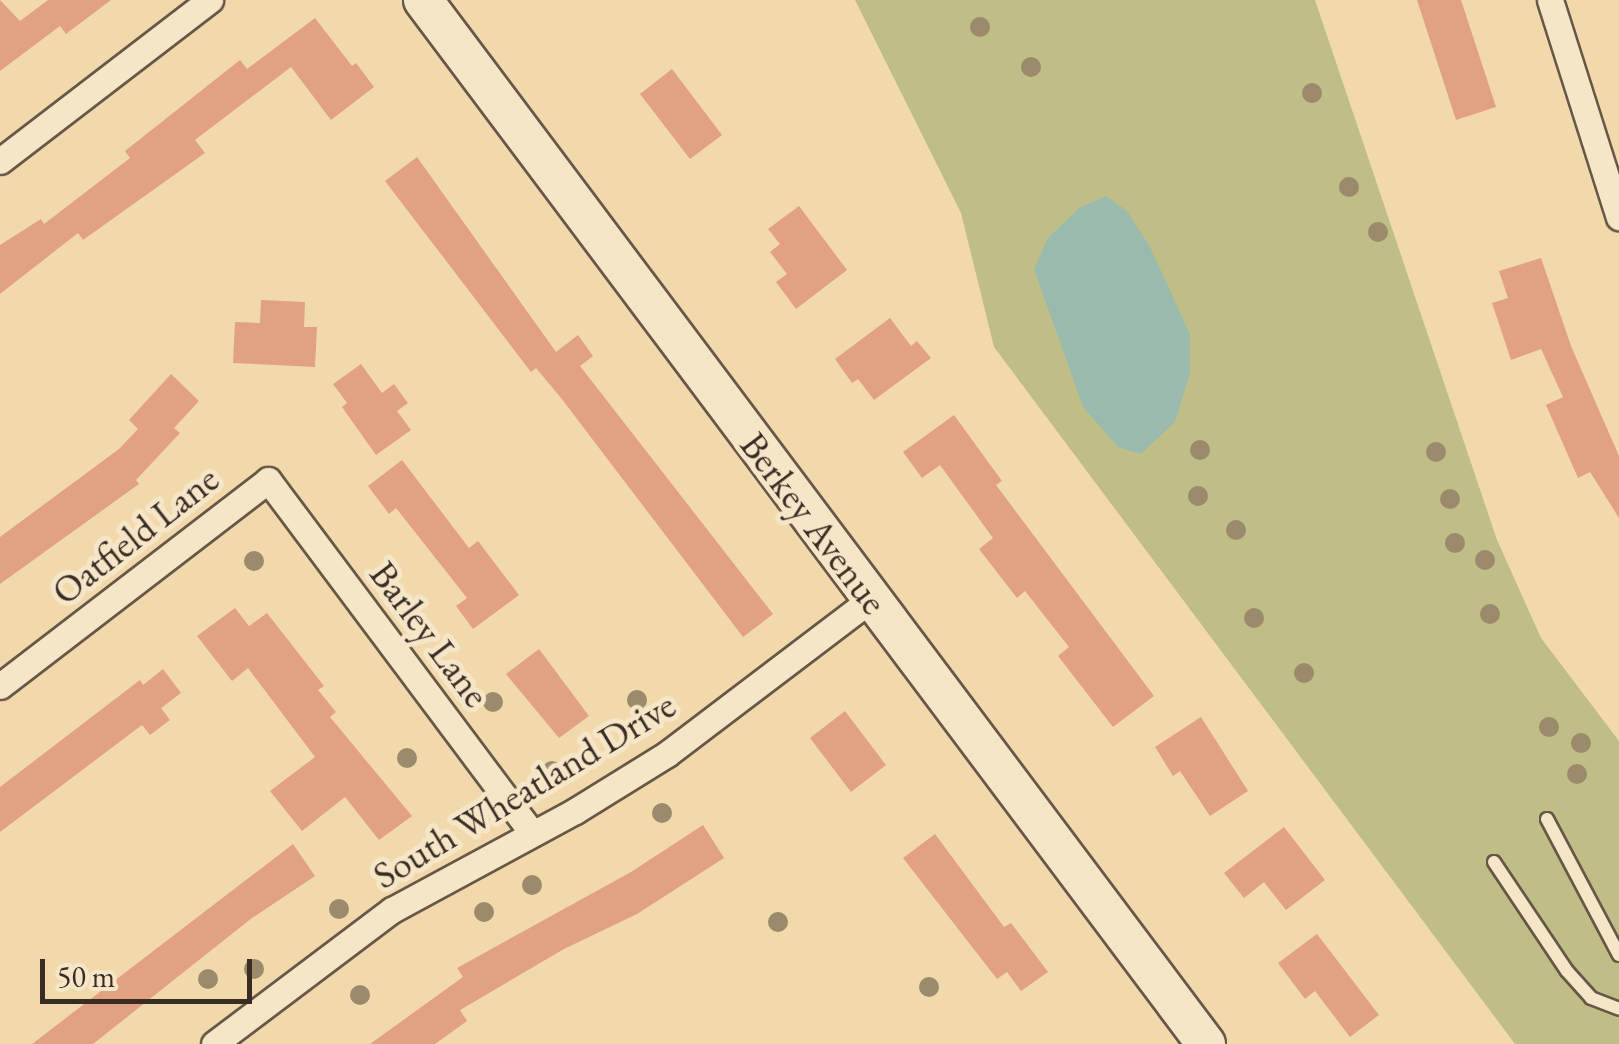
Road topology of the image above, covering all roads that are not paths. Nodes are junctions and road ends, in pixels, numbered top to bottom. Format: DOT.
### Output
graph roads {
  1 [pos="210,0"];
  2 [pos="423,0"];
  3 [pos="1550,0"];
  4 [pos="0,162"];
  5 [pos="1619,217"];
  6 [pos="268,480"];
  7 [pos="871,599"];
  8 [pos="0,686"];
  9 [pos="1547,819"];
  10 [pos="532,834"];
  11 [pos="1494,862"];
  12 [pos="1619,956"];
  13 [pos="1619,1009"];
  14 [pos="214,1044"];
  15 [pos="1206,1044"];
  1 -- 4 [label="street"];
  2 -- 7 [label="street, Berkey Avenue"];
  3 -- 5 [label="street"];
  6 -- 8 [label="street, Oatfield Lane"];
  6 -- 10 [label="street, Barley Lane"];
  7 -- 10 [label="street, South Wheatland Drive"];
  7 -- 15 [label="street, Berkey Avenue"];
  9 -- 12 [label="lane"];
  10 -- 14 [label="street, South Wheatland Drive"];
  11 -- 13 [label="lane"];
}
